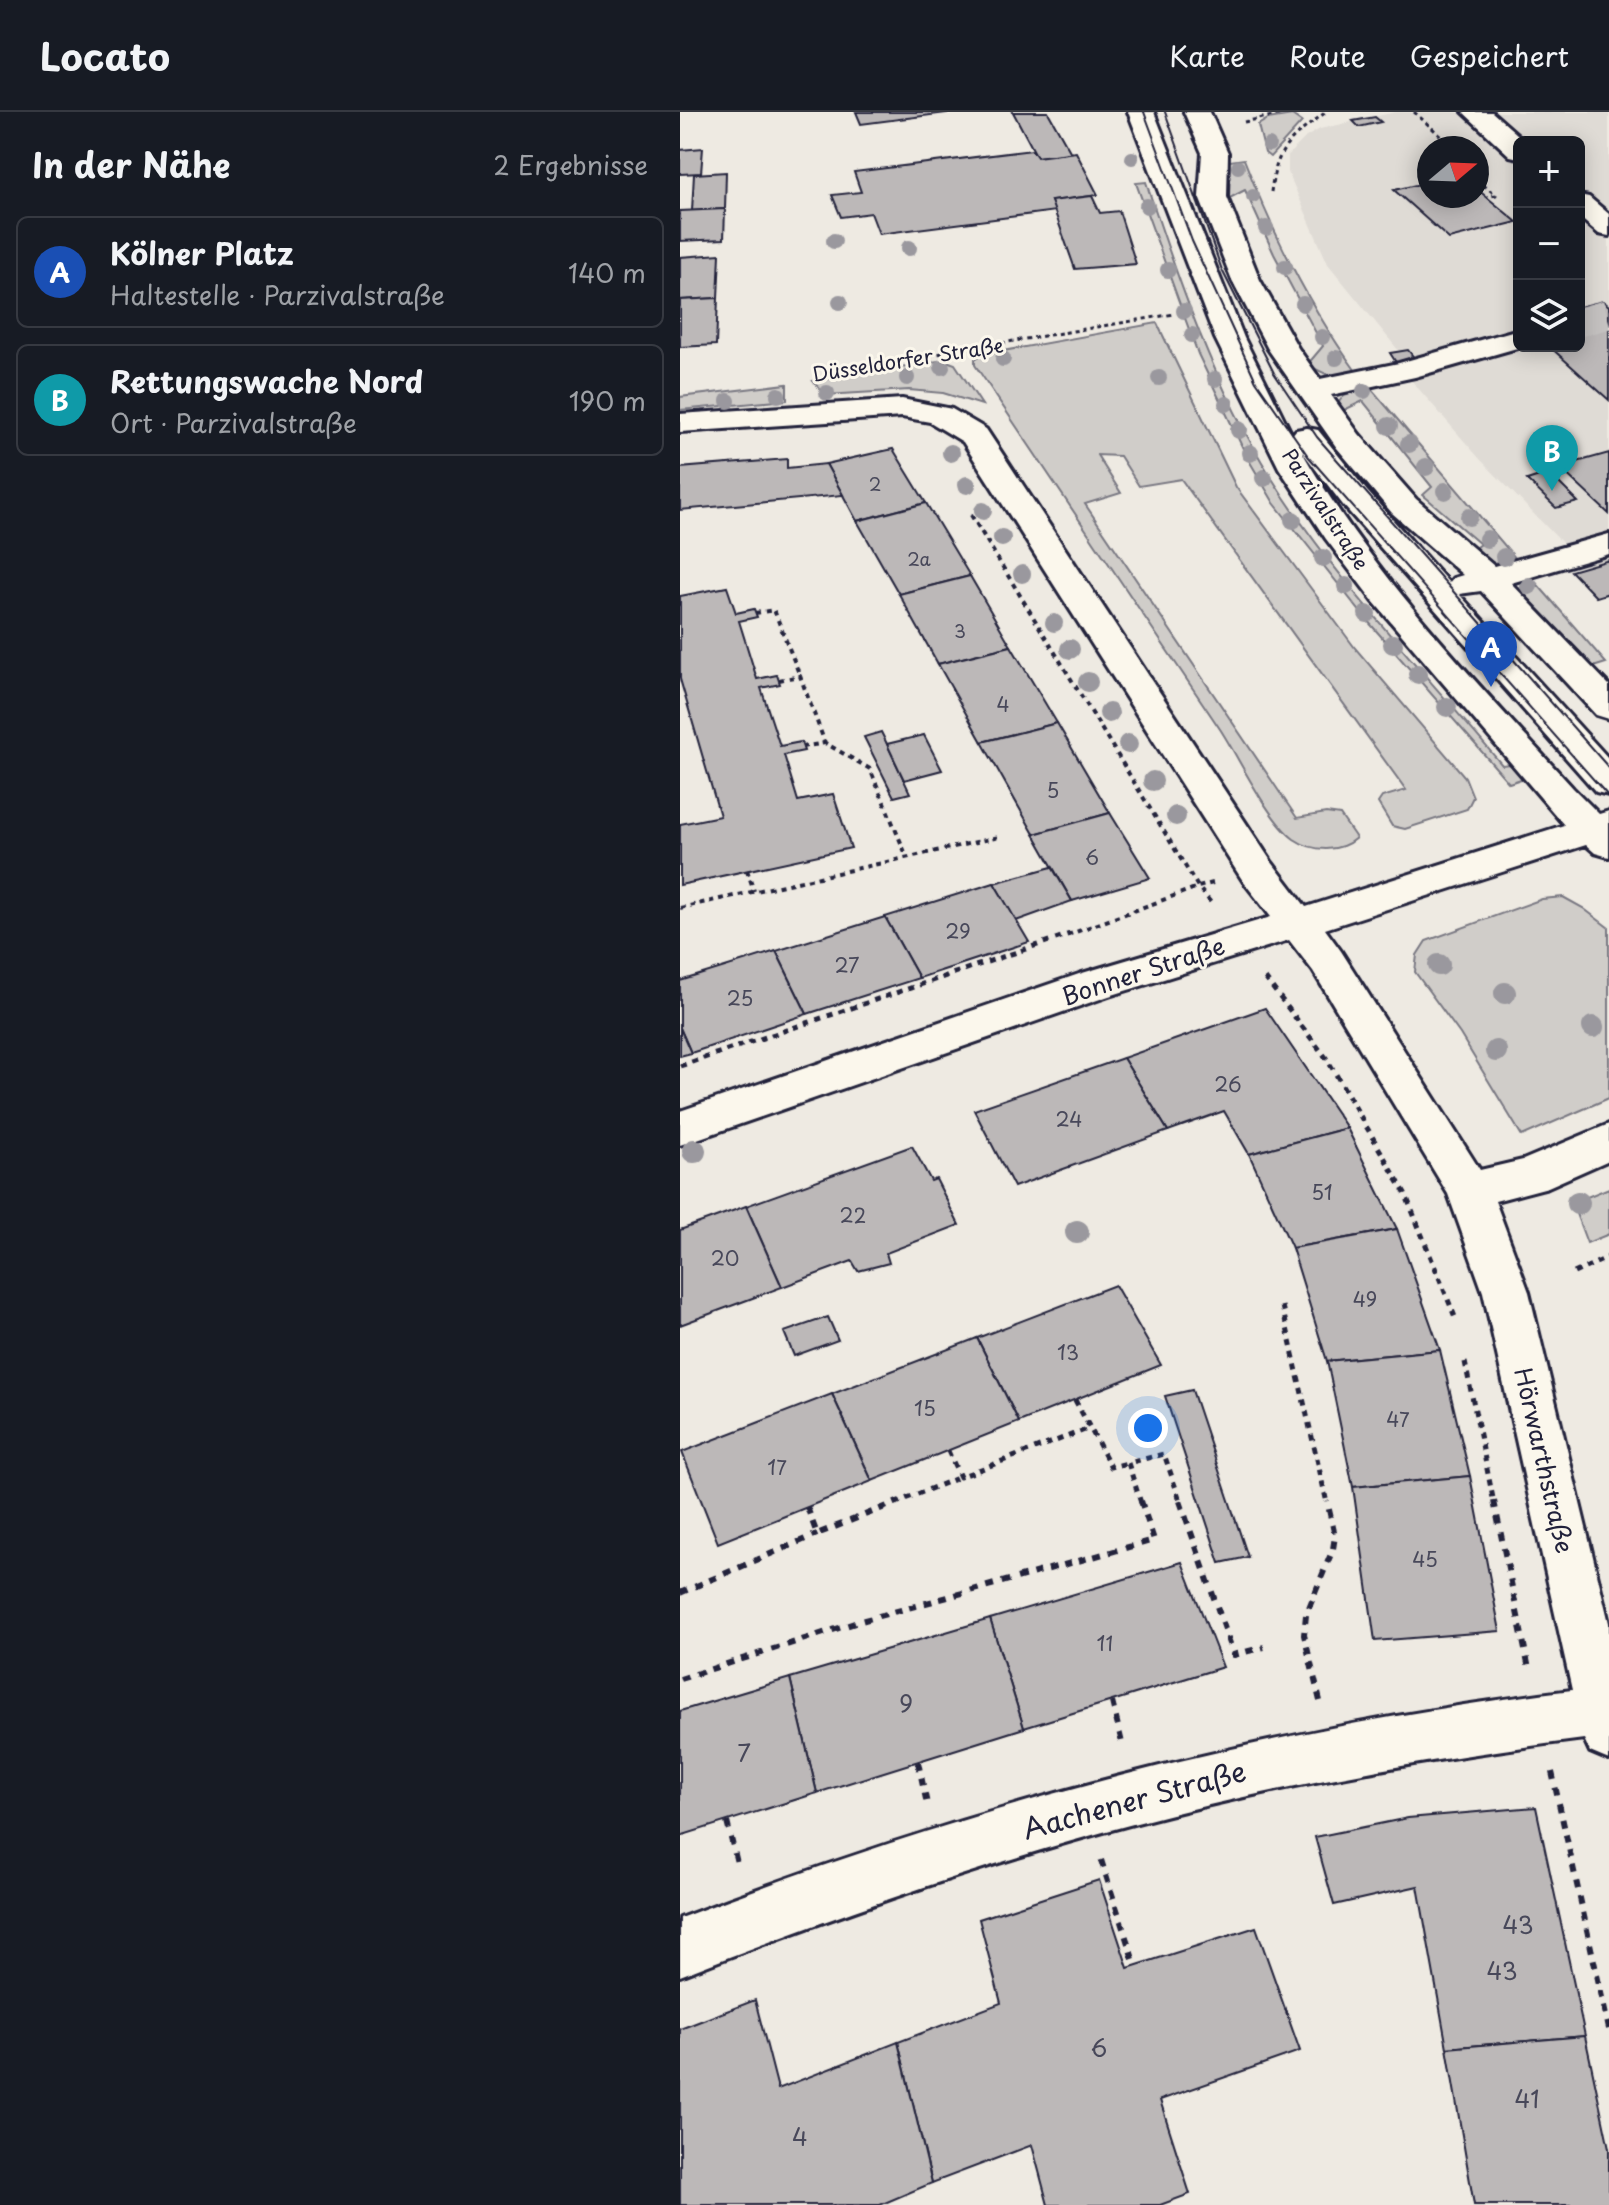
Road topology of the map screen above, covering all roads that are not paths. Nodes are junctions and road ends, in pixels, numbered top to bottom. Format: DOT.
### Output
graph roads {
  1 [pos="1141,112"];
  2 [pos="1163,112"];
  3 [pos="1197,112"];
  4 [pos="1522,112"];
  5 [pos="1481,116"];
  6 [pos="1513,145"];
  7 [pos="1585,208"];
  8 [pos="1607,224"];
  9 [pos="1513,340"];
  10 [pos="1242,363"];
  11 [pos="1313,390"];
  12 [pos="1273,395"];
  13 [pos="799,416"];
  14 [pos="680,423"];
  15 [pos="1609,544"];
  16 [pos="1488,579"];
  17 [pos="1440,592"];
  18 [pos="1393,605"];
  19 [pos="1606,701"];
  20 [pos="1609,783"];
  21 [pos="1603,832"];
  22 [pos="1298,923"];
  23 [pos="680,1128"];
  24 [pos="1609,1141"];
  25 [pos="1469,1190"];
  26 [pos="1606,1722"];
  27 [pos="680,1947"];
  1 -- 10 [label="street, Parzivalstraße"];
  2 -- 12 [label="street"];
  3 -- 11 [label="street"];
  4 -- 5 [label="street"];
  5 -- 6 [label="street"];
  7 -- 8 [label="street"];
  9 -- 11 [label="street"];
  10 -- 12 [label="street"];
  10 -- 18 [label="street, Parzivalstraße"];
  11 -- 16 [label="street"];
  12 -- 17 [label="street"];
  13 -- 14 [label="street, Düsseldorfer Straße"];
  13 -- 22 [label="street, Hörwarthstraße"];
  15 -- 16 [label="street"];
  16 -- 17 [label="street"];
  16 -- 19 [label="street"];
  17 -- 18 [label="street"];
  17 -- 20 [label="street"];
  18 -- 21 [label="street, Parzivalstraße"];
  21 -- 22 [label="street, Bonner Straße"];
  22 -- 23 [label="street, Bonner Straße"];
  22 -- 25 [label="street, Hörwarthstraße"];
  24 -- 25 [label="street"];
  25 -- 26 [label="street, Hörwarthstraße"];
  26 -- 27 [label="street, Aachener Straße"];
}
